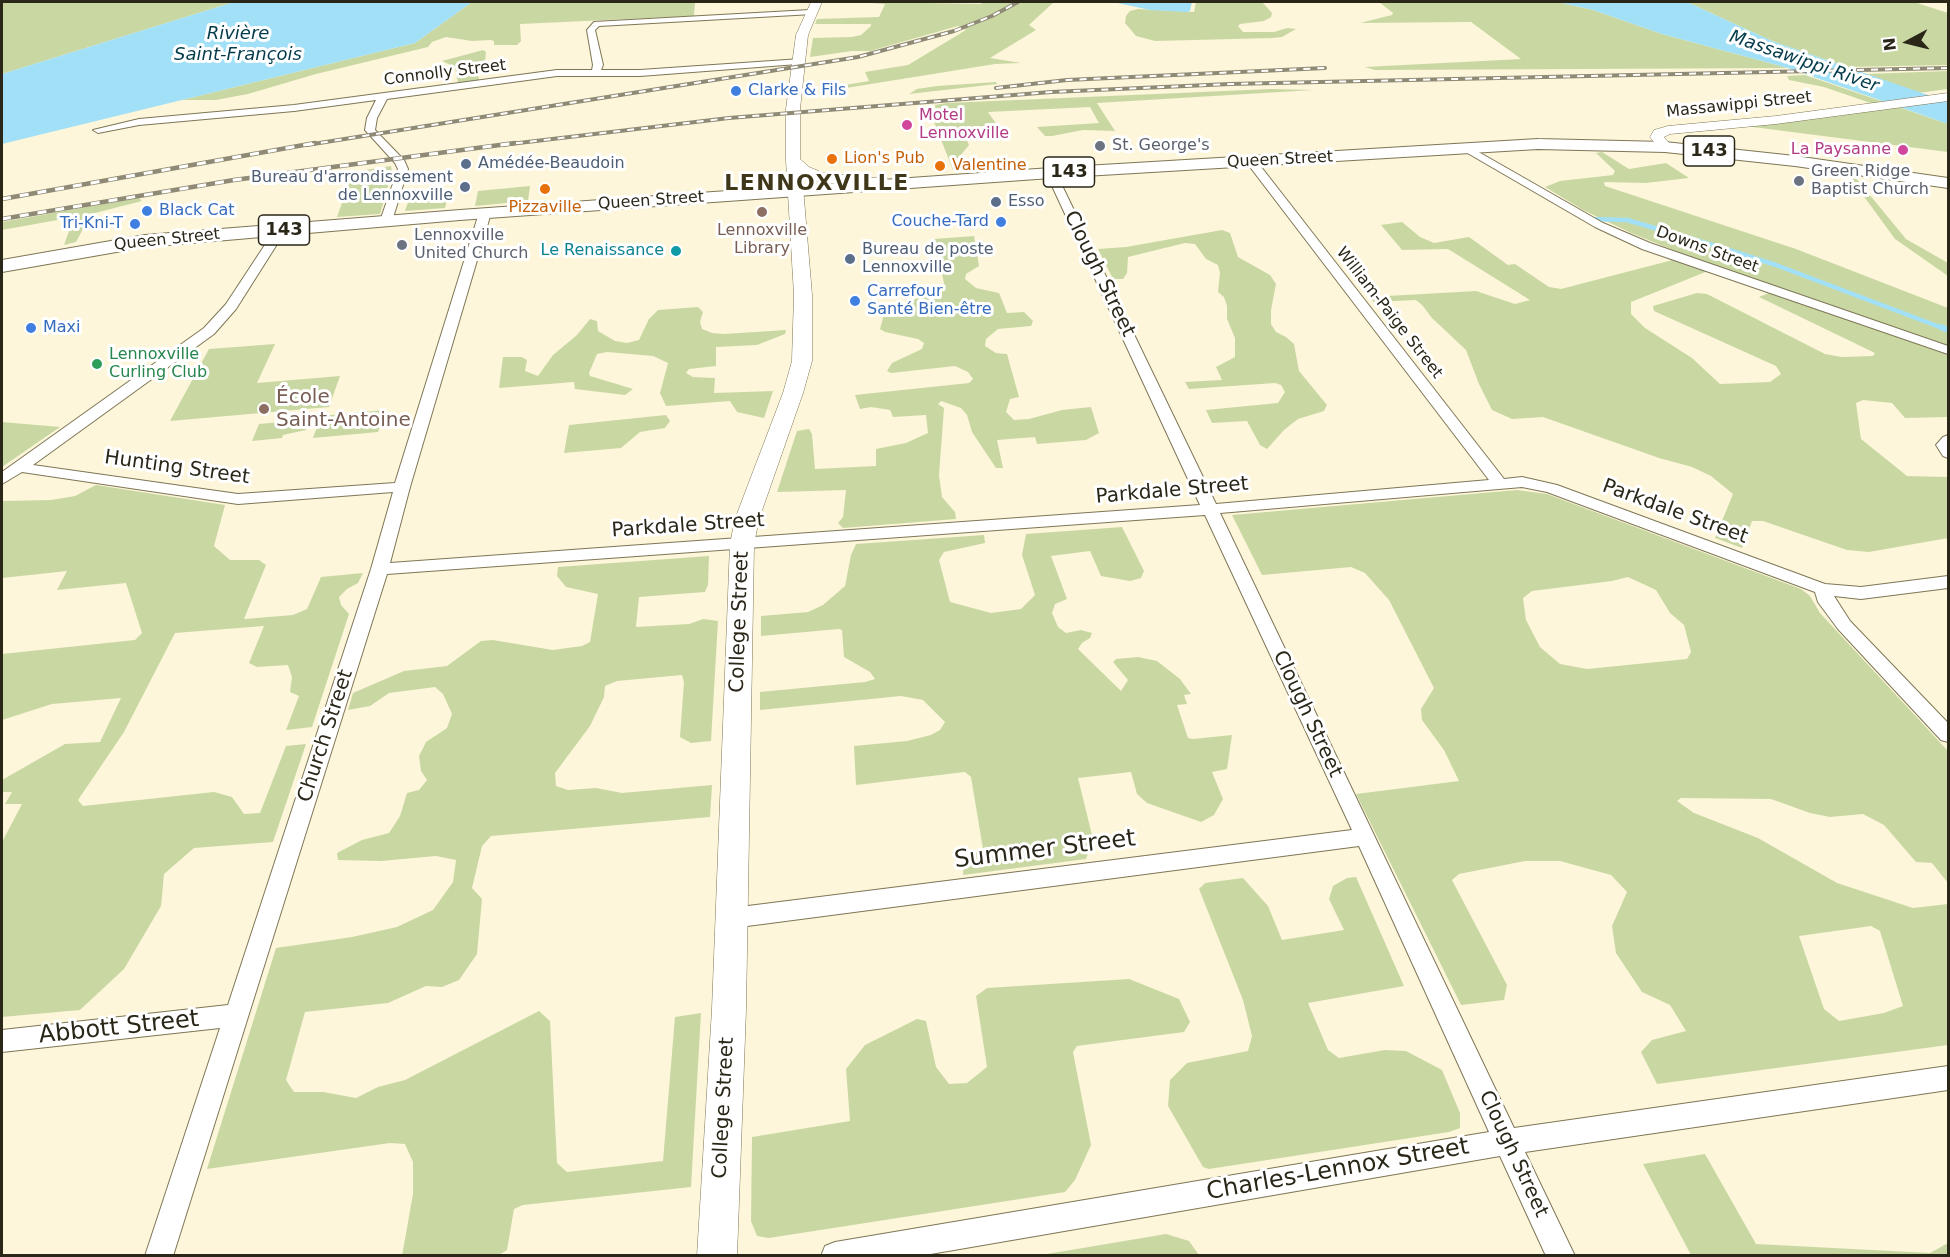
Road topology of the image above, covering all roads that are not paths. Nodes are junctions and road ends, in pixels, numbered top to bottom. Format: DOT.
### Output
graph roads {
  1 [pos="813,7"];
  2 [pos="798,61"];
  3 [pos="596,72"];
  4 [pos="383,96"];
  5 [pos="1945,98"];
  6 [pos="98,130"];
  7 [pos="1665,147"];
  8 [pos="1468,149"];
  9 [pos="794,160"];
  10 [pos="1251,161"];
  11 [pos="1051,173"];
  12 [pos="1948,183"];
  13 [pos="887,184"];
  14 [pos="797,190"];
  15 [pos="485,213"];
  16 [pos="386,221"];
  17 [pos="280,230"];
  18 [pos="2,266"];
  19 [pos="1948,350"];
  20 [pos="1948,440"];
  21 [pos="1948,453"];
  22 [pos="18,467"];
  23 [pos="2,479"];
  24 [pos="1500,484"];
  25 [pos="402,487"];
  26 [pos="1210,509"];
  27 [pos="742,544"];
  28 [pos="380,569"];
  29 [pos="1948,582"];
  30 [pos="1823,589"];
  31 [pos="1948,735"];
  32 [pos="1365,837"];
  33 [pos="732,918"];
  34 [pos="237,1015"];
  35 [pos="2,1041"];
  36 [pos="1948,1078"];
  37 [pos="1508,1143"];
  38 [pos="159,1256"];
  39 [pos="717,1256"];
  40 [pos="835,1256"];
  41 [pos="1561,1256"];
  1 -- 2 [label="street, College Street"];
  1 -- 3 [label="street"];
  2 -- 3 [label="street, Connolly Street"];
  2 -- 9 [label="street, College Street"];
  3 -- 4 [label="street, Connolly Street"];
  4 -- 6 [label="street, Connolly Street"];
  4 -- 16 [label="street"];
  5 -- 7 [label="street, Massawippi Street"];
  7 -- 8 [label="main road, Queen Street / 143"];
  7 -- 12 [label="main road, Queen Street / 143"];
  8 -- 10 [label="main road, Queen Street / 143"];
  8 -- 19 [label="street, Downs Street"];
  9 -- 13 [label="street"];
  9 -- 14 [label="street, College Street"];
  10 -- 11 [label="main road, Queen Street / 143"];
  10 -- 24 [label="street, William-Paige Street"];
  11 -- 13 [label="main road, Queen Street / 143"];
  11 -- 26 [label="street, Clough Street"];
  13 -- 14 [label="main road, Queen Street / 143"];
  14 -- 15 [label="main road, Queen Street / 143"];
  14 -- 27 [label="street, College Street"];
  15 -- 16 [label="main road, Queen Street / 143"];
  15 -- 25 [label="street, Church Street"];
  16 -- 17 [label="main road, Queen Street / 143"];
  17 -- 18 [label="main road, Queen Street / 143"];
  17 -- 22 [label="street"];
  20 -- 21 [label="street"];
  22 -- 23 [label="street"];
  22 -- 25 [label="street, Hunting Street"];
  24 -- 26 [label="street, Parkdale Street"];
  24 -- 30 [label="street, Parkdale Street"];
  25 -- 28 [label="street, Church Street"];
  26 -- 27 [label="street, Parkdale Street"];
  26 -- 32 [label="street, Clough Street"];
  27 -- 28 [label="street, Parkdale Street"];
  27 -- 33 [label="street, College Street"];
  28 -- 34 [label="street, Church Street"];
  29 -- 30 [label="street, Parkdale Street"];
  30 -- 31 [label="street"];
  32 -- 33 [label="street, Summer Street"];
  32 -- 37 [label="street, Clough Street"];
  33 -- 39 [label="street, College Street"];
  34 -- 35 [label="street, Abbott Street"];
  34 -- 38 [label="street, Church Street"];
  36 -- 37 [label="street, Charles-Lennox Street"];
  37 -- 40 [label="street, Charles-Lennox Street"];
  37 -- 41 [label="street, Clough Street"];
}
